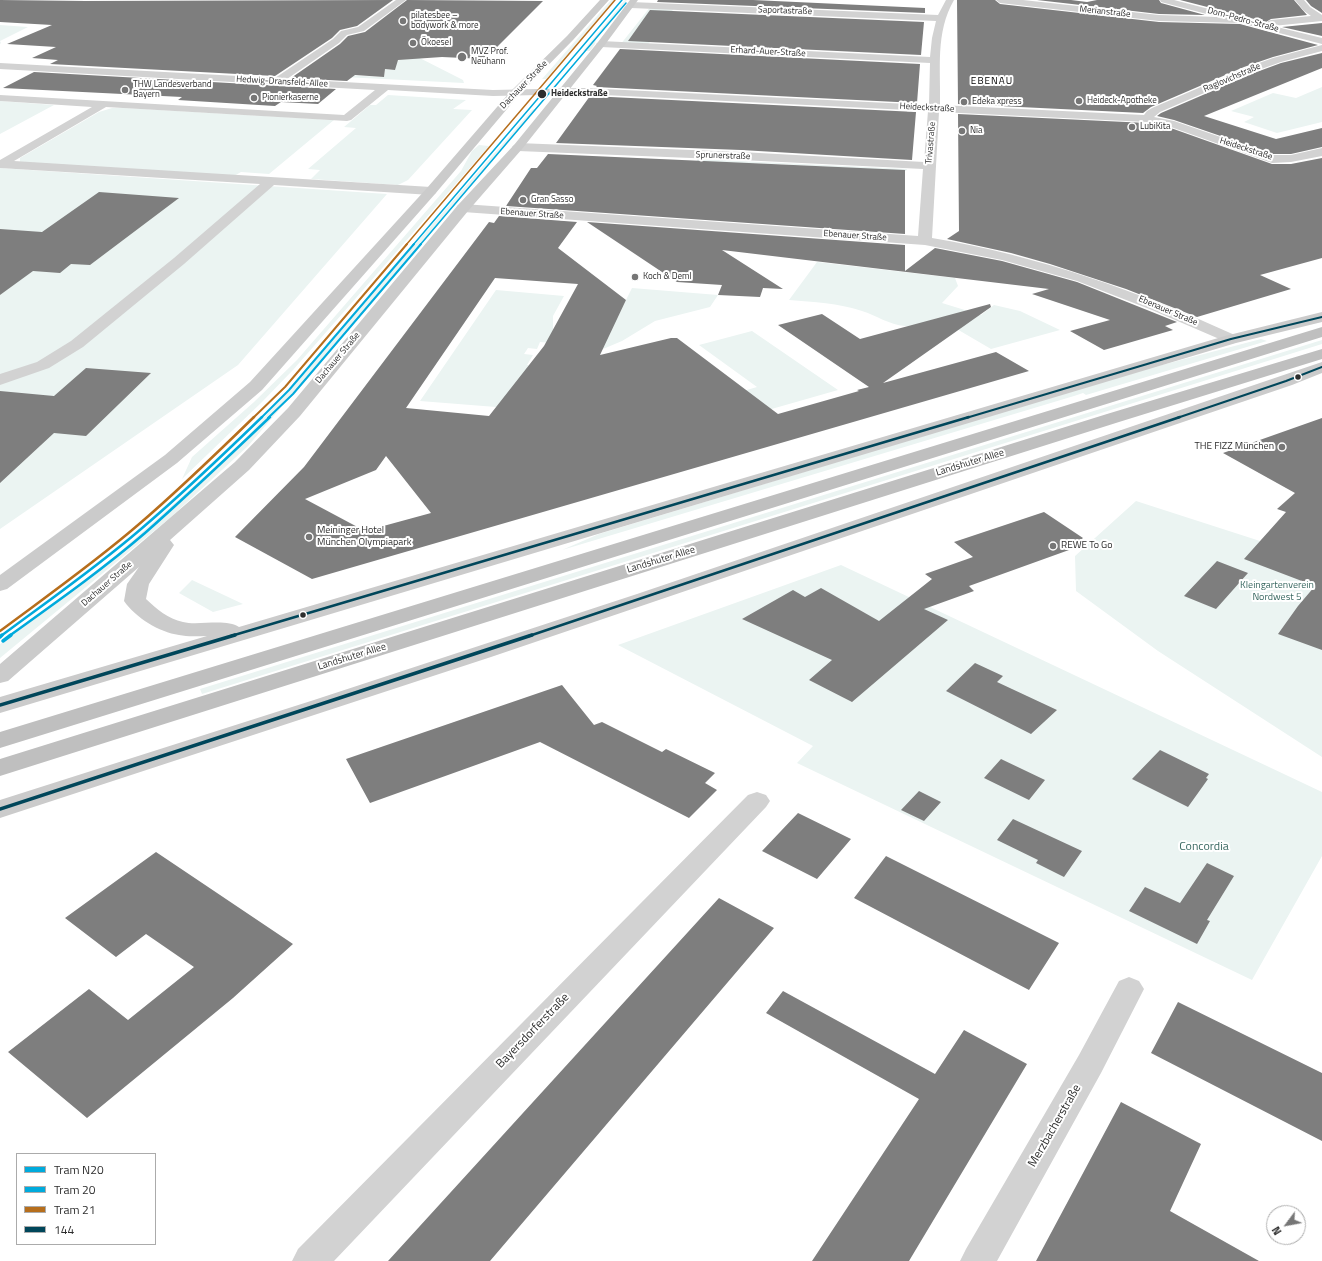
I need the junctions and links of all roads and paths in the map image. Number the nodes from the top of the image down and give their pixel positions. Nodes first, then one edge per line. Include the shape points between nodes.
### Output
1 (402, 0) edge
2 (605, 0) edge
3 (950, 0) edge
4 (1000, 0) edge
5 (1164, 0) edge
6 (1299, 0) edge
7 (632, 2) edge
8 (1195, 8) junction
9 (940, 18) junction
10 (1320, 18) edge
11 (1187, 19) junction
12 (1240, 20) junction
13 (1260, 25) junction
14 (1322, 41) edge
15 (601, 44) junction
16 (1322, 48) edge
17 (934, 60) junction
18 (0, 66) edge
19 (278, 82) junction
20 (384, 88) junction
21 (564, 90) junction
22 (514, 94) junction
23 (0, 98) edge
24 (104, 104) junction
25 (934, 109) junction
26 (1147, 119) junction
27 (518, 147) junction
28 (1322, 152) edge
29 (0, 164) edge
30 (928, 166) junction
31 (270, 182) junction
32 (431, 191) junction
33 (463, 208) junction
34 (925, 241) junction
35 (1322, 317) edge
36 (1322, 332) edge
37 (1231, 339) junction
38 (1321, 365) edge
39 (0, 380) edge
40 (178, 523) junction
41 (0, 585) edge
42 (251, 631) junction
43 (0, 676) edge
44 (0, 705) edge
45 (0, 740) edge
46 (0, 768) edge
47 (757, 801) dead end
48 (0, 809) edge
49 (1129, 989) dead end
50 (310, 1261) edge
51 (978, 1261) edge

1 - 19 street via 361,29 344,34
2 - 22 main road, Dachauer Straße
3 - 9 street, Trivastraße
4 - 11 street, Merianstraße
5 - 8 street, Dom-Pedro-Straße
6 - 10 street
7 - 9 street, Saportastraße
7 - 15 main road, Dachauer Straße
8 - 11 street via 1195,14
8 - 12 street, Dom-Pedro-Straße
9 - 17 street, Trivastraße
10 - 13 street
11 - 12 street, Merianstraße
12 - 13 street, Dom-Pedro-Straße
13 - 14 street, Dom-Pedro-Straße
15 - 17 street, Erhard-Auer-Straße
15 - 21 main road, Dachauer Straße
16 - 26 street, Raglovichstraße via 1249,70 1156,110
17 - 25 street, Trivastraße
18 - 19 street, Hedwig-Dransfeld-Allee
19 - 20 street, Hedwig-Dransfeld-Allee
20 - 22 street, Hedwig-Dransfeld-Allee
20 - 24 street via 347,118
21 - 22 street, Hedwig-Dransfeld-Allee
21 - 25 street, Heideckstraße
21 - 27 main road, Dachauer Straße
22 - 32 main road, Dachauer Straße
23 - 24 street
24 - 29 street
25 - 26 street, Heideckstraße
25 - 30 street, Trivastraße
26 - 28 street, Heideckstraße via 1170,123 1266,157 1282,160
27 - 30 street, Sprunerstraße
27 - 33 main road, Dachauer Straße
29 - 31 street
30 - 34 street, Trivastraße
31 - 32 street
31 - 39 street via 179,261 77,344 43,365
32 - 41 main road, Dachauer Straße via 256,386 171,459
33 - 34 street, Ebenauer Straße
33 - 40 main road, Dachauer Straße via 294,412 242,466
34 - 37 street, Ebenauer Straße via 988,252 1046,267 1151,303
35 - 37 main road
36 - 45 highway, Landshuter Allee
37 - 42 main road
38 - 46 highway, Landshuter Allee via 1098,422
38 - 48 main road, Landshuter Allee via 1279,384 1054,460 250,729
40 - 42 main road via 138,584 135,601 155,618 180,628
40 - 43 main road, Dachauer Straße
42 - 44 main road
47 - 50 street, Bayersdorferstraße
49 - 51 street, Merzbacherstraße via 1090,1064

